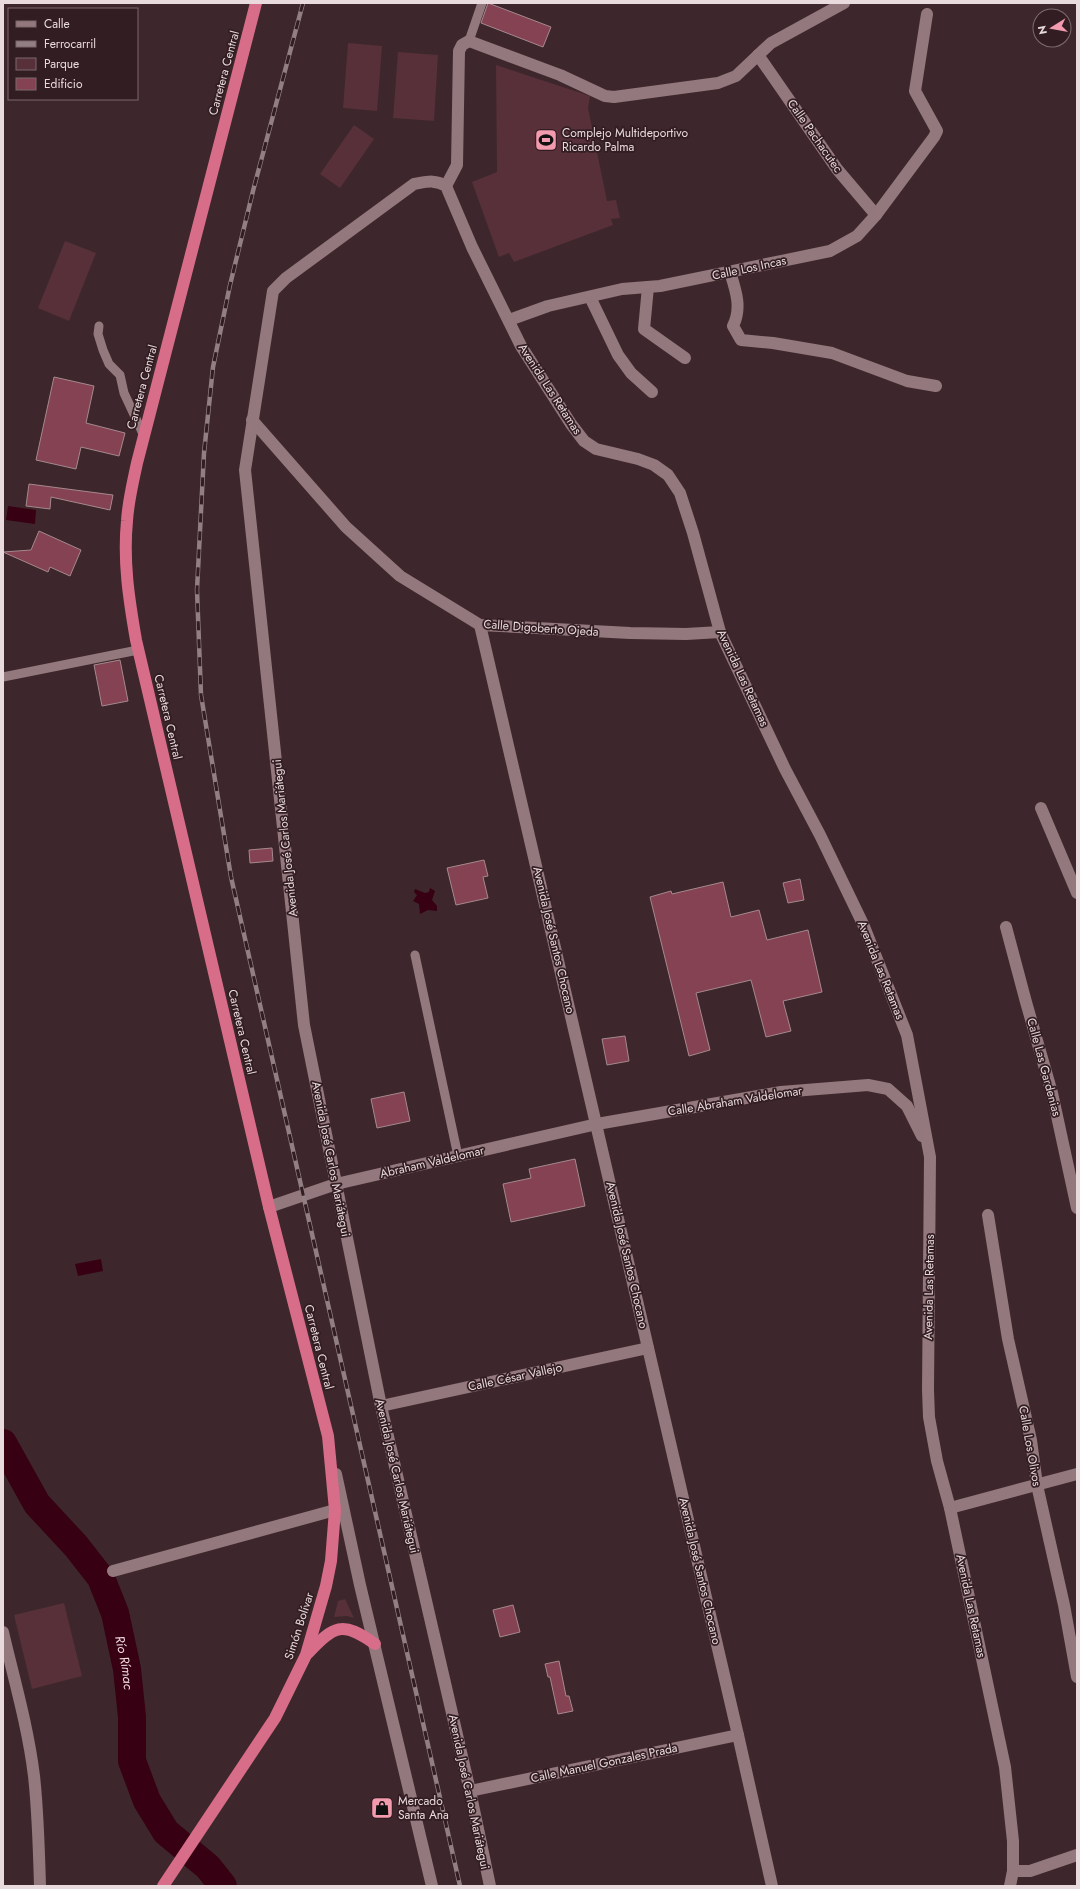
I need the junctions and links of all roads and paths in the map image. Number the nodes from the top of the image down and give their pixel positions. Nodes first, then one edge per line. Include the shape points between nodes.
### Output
1 (256, 3) edge
2 (482, 3) edge
3 (844, 3) edge
4 (927, 14) dead end
5 (469, 41) junction
6 (758, 55) junction
7 (442, 184) junction
8 (876, 215) junction
9 (730, 272) junction
10 (648, 287) junction
11 (590, 296) junction
12 (509, 320) junction
13 (100, 326) dead end
14 (685, 358) dead end
15 (936, 386) dead end
16 (652, 392) dead end
17 (252, 420) junction
18 (144, 436) junction
19 (480, 626) junction
20 (720, 632) junction
21 (138, 650) junction
22 (3, 677) edge
23 (1041, 808) dead end
24 (1077, 893) edge
25 (1006, 927) dead end
26 (415, 955) dead end
27 (597, 1124) junction
28 (458, 1156) junction
29 (930, 1157) junction
30 (336, 1184) junction
31 (269, 1206) junction
32 (1077, 1208) edge
33 (988, 1215) dead end
34 (648, 1348) junction
35 (381, 1406) junction
36 (328, 1436) junction
37 (1077, 1474) edge
38 (1038, 1485) junction
39 (950, 1508) junction
40 (335, 1510) junction
41 (113, 1571) dead end
42 (3, 1632) edge
43 (375, 1644) junction
44 (306, 1655) junction
45 (1077, 1677) edge
46 (738, 1735) junction
47 (470, 1791) junction
48 (1077, 1855) edge
49 (1013, 1871) junction
50 (164, 1885) edge
51 (40, 1886) edge
52 (432, 1886) edge
53 (490, 1886) edge
54 (772, 1886) edge
55 (1010, 1886) edge

1 - 18 highway, Carretera Central
2 - 5 lane
3 - 6 street via 771,43
4 - 8 street, Calle Los Incas via 915,91 937,130
5 - 6 street via 560,75 605,96 614,97 718,83 736,76
5 - 7 street via 460,51 457,165
6 - 8 street, Calle Pachacutec via 837,169
7 - 12 street, Avenida Las Retamas
7 - 17 street, Avenida José Carlos Mariátegui via 430,181 414,184 286,278 273,291
8 - 9 street, Calle Los Incas via 857,236 830,251
9 - 10 street, Calle Los Incas
9 - 15 street via 737,293 738,306 733,326 741,340 832,353 907,381
10 - 11 street, Calle Los Incas via 622,289
10 - 14 street via 644,329
11 - 12 street, Calle Los Incas via 548,306
11 - 16 street via 618,355 631,373
12 - 20 street, Avenida Las Retamas via 522,346 584,441 596,449 654,465 668,475 680,493
13 - 18 lane via 98,334 103,350 109,364 120,375 124,394
17 - 19 street, Calle Digoberto Ojeda via 346,527 400,576
17 - 30 street, Avenida José Carlos Mariátegui via 245,470 304,1025
18 - 21 highway, Carretera Central via 127,520 129,602
19 - 20 street, Calle Digoberto Ojeda via 630,633
19 - 27 street, Avenida José Santos Chocano
20 - 29 street, Avenida Las Retamas via 863,924 907,1035
21 - 22 lane
21 - 31 highway, Carretera Central
23 - 24 street
25 - 32 street, Calle Las Gardenias via 1052,1092
26 - 28 lane
27 - 28 street, Abraham Valdelomar
27 - 29 street, Calle Abraham Valdelomar via 781,1092 868,1085 888,1089 907,1106
27 - 34 street, Avenida José Santos Chocano
28 - 30 street, Abraham Valdelomar
29 - 39 street, Avenida Las Retamas via 929,1410 937,1461
30 - 31 street, Abraham Valdelomar
30 - 35 street, Avenida José Carlos Mariátegui
31 - 36 highway, Carretera Central
33 - 38 street, Calle Los Olivos via 1008,1339 1032,1440
34 - 35 street, Calle César Vallejo
34 - 46 street, Avenida José Santos Chocano
35 - 47 street, Avenida José Carlos Mariátegui
36 - 40 highway, Simón Bolívar
36 - 43 street
37 - 38 street
38 - 39 street
38 - 45 street, Calle Los Olivos
39 - 49 street, Avenida Las Retamas via 1005,1767 1013,1841
40 - 41 street
40 - 44 highway, Simón Bolívar via 326,1586
42 - 51 street via 33,1775
43 - 44 highway via 364,1636 340,1628 327,1633
43 - 52 street
44 - 50 highway, Simón Bolívar via 275,1718
46 - 47 street, Calle Manuel Gonzales Prada
46 - 54 street, Avenida José Santos Chocano
47 - 53 street, Avenida José Carlos Mariátegui
48 - 49 street via 1030,1871
49 - 55 street, Avenida Las Retamas

